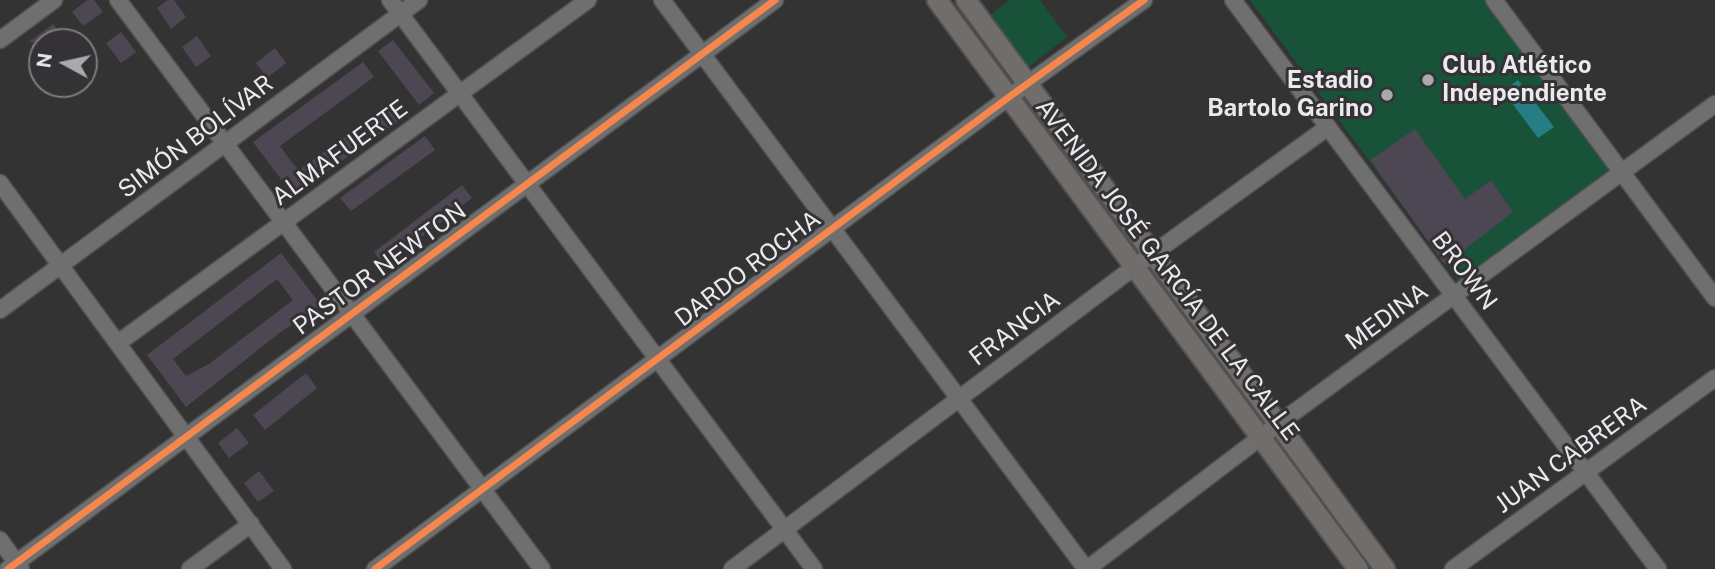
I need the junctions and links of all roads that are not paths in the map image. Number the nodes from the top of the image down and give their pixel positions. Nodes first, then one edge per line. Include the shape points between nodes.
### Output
1 (54, 0) edge
2 (117, 0) edge
3 (390, 0) edge
4 (418, 0) edge
5 (588, 0) edge
6 (662, 0) edge
7 (775, 0) edge
8 (937, 0) edge
9 (966, 0) edge
10 (1144, 0) edge
11 (1233, 0) edge
12 (1497, 1) edge
13 (400, 13) junction
14 (0, 40) edge
15 (703, 55) junction
16 (1028, 83) junction
17 (460, 94) junction
18 (1009, 97) junction
19 (1715, 104) edge
20 (1328, 127) junction
21 (225, 144) junction
22 (1622, 173) junction
23 (0, 183) edge
24 (528, 184) junction
25 (283, 222) junction
26 (833, 230) junction
27 (1152, 254) junction
28 (61, 265) junction
29 (1133, 268) junction
30 (1455, 297) junction
31 (1715, 298) edge
32 (0, 310) edge
33 (352, 314) junction
34 (118, 343) junction
35 (658, 359) junction
36 (1715, 378) edge
37 (960, 400) junction
38 (1278, 424) junction
39 (188, 436) junction
40 (1261, 438) junction
41 (1586, 473) junction
42 (483, 489) junction
43 (251, 524) junction
44 (785, 530) junction
45 (0, 540) edge
46 (15, 567) edge
47 (190, 569) edge
48 (283, 569) edge
49 (375, 569) edge
50 (542, 569) edge
51 (732, 569) edge
52 (814, 569) edge
53 (1087, 569) edge
54 (1358, 569) edge
55 (1385, 569) edge
56 (1453, 569) edge
57 (1658, 569) edge

1 - 14 street
2 - 21 street
3 - 13 street
4 - 13 street, SIMÓN BOLÍVAR
5 - 17 street, ALMAFUERTE
6 - 15 street
7 - 15 street, PASTOR NEWTON
8 - 18 main road, AVENIDA JOSÉ GARCÍA DE LA CALLE
9 - 16 main road, AVENIDA JOSÉ GARCÍA DE LA CALLE
10 - 16 street, DARDO ROCHA
11 - 20 street, BROWN
12 - 22 street
13 - 17 street
13 - 21 street, SIMÓN BOLÍVAR
15 - 24 street, PASTOR NEWTON
15 - 26 street
16 - 18 street, DARDO ROCHA
16 - 27 main road, AVENIDA JOSÉ GARCÍA DE LA CALLE
17 - 24 street
17 - 25 street, ALMAFUERTE
18 - 26 street, DARDO ROCHA
18 - 29 main road, AVENIDA JOSÉ GARCÍA DE LA CALLE
19 - 22 street, MEDINA
20 - 27 street, FRANCIA
20 - 30 street, BROWN
21 - 25 street
21 - 28 street, SIMÓN BOLÍVAR
22 - 30 street, MEDINA
22 - 31 street
23 - 28 street
24 - 33 street, PASTOR NEWTON
24 - 35 street
25 - 33 street
25 - 34 street, ALMAFUERTE
26 - 35 street, DARDO ROCHA
26 - 37 street
27 - 29 street, FRANCIA
27 - 38 main road, AVENIDA JOSÉ GARCÍA DE LA CALLE
28 - 32 street, SIMÓN BOLÍVAR
28 - 34 street
29 - 37 street, FRANCIA
29 - 40 main road, AVENIDA JOSÉ GARCÍA DE LA CALLE
30 - 38 street, MEDINA
30 - 41 street, BROWN
33 - 39 street, PASTOR NEWTON
33 - 42 street
34 - 39 street
35 - 42 street, DARDO ROCHA
35 - 44 street
36 - 41 street, JUAN CABRERA
37 - 44 street, FRANCIA
37 - 53 street
38 - 40 street, MEDINA
38 - 55 main road, AVENIDA JOSÉ GARCÍA DE LA CALLE
39 - 43 street
39 - 46 street, PASTOR NEWTON
40 - 53 street, MEDINA
40 - 54 main road, AVENIDA JOSÉ GARCÍA DE LA CALLE
41 - 56 street, JUAN CABRERA
41 - 57 street, BROWN
42 - 49 street, DARDO ROCHA
42 - 50 street
43 - 47 street
43 - 48 street
44 - 51 street, FRANCIA
44 - 52 street
45 - 46 street

